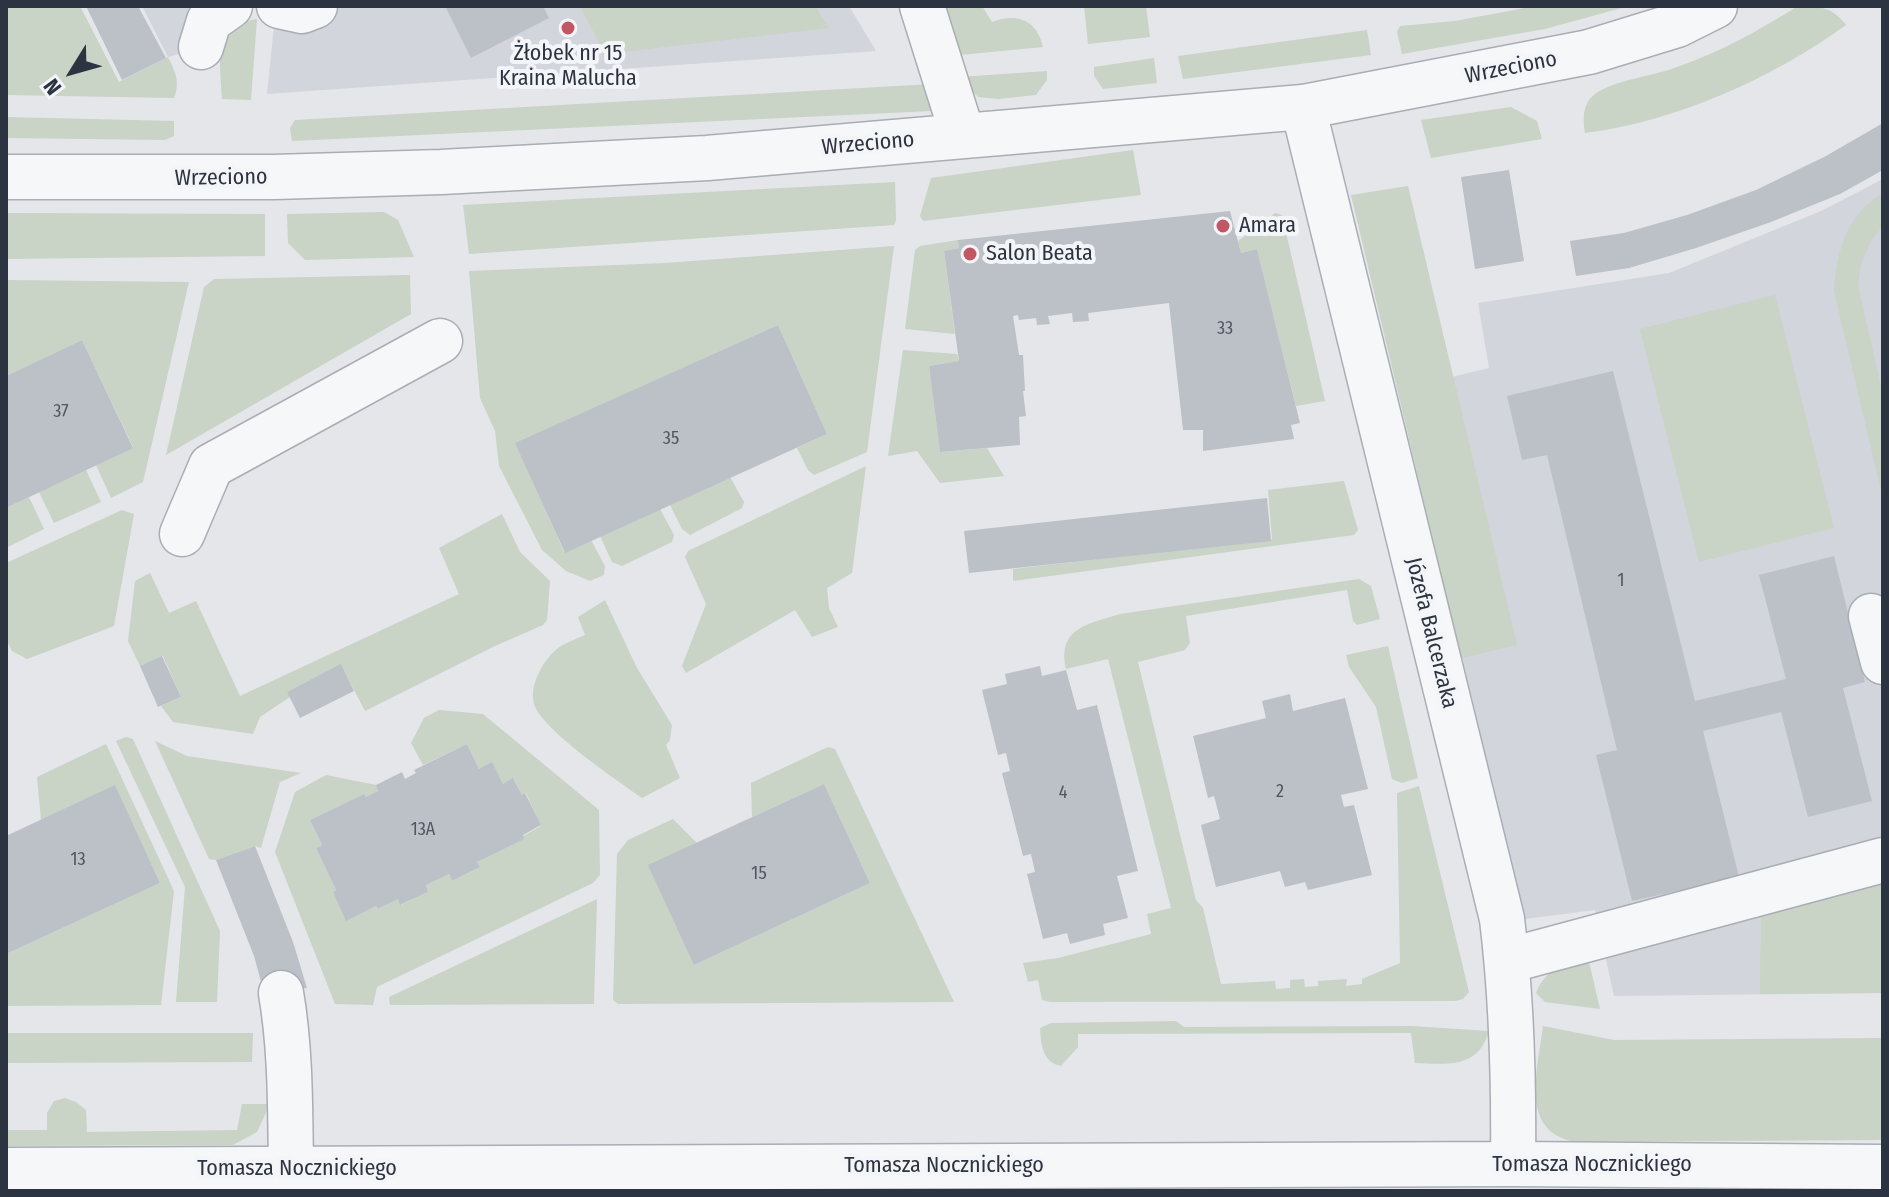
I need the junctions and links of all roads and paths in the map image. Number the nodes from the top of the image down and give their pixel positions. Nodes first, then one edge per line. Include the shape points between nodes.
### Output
1 (230, 6) edge
2 (279, 6) edge
3 (315, 6) edge
4 (922, 6) edge
5 (1715, 6) edge
6 (201, 47) dead end
7 (1303, 107) junction
8 (963, 136) junction
9 (6, 177) edge
10 (440, 341) dead end
11 (182, 534) dead end
12 (1871, 616) dead end
13 (1883, 662) edge
14 (1883, 860) edge
15 (1507, 961) junction
16 (281, 993) dead end
17 (1513, 1164) junction
18 (1883, 1167) edge
19 (291, 1169) junction
20 (6, 1170) edge
21 (931, 1178) edge

1 - 6 street via 209,21
2 - 3 street via 302,11
4 - 8 street
5 - 7 street, Wrzeciono via 1677,25 1589,52
7 - 8 street, Wrzeciono
7 - 15 street, Józefa Balcerzaka via 1502,919
8 - 9 street, Wrzeciono via 707,158 441,172
10 - 11 street via 211,466
12 - 13 street
14 - 15 street
15 - 17 street, Józefa Balcerzaka via 1514,1059
16 - 19 street via 290,1079
17 - 18 street, Tomasza Nocznickiego
17 - 21 street, Tomasza Nocznickiego
19 - 20 street, Tomasza Nocznickiego
19 - 21 street, Tomasza Nocznickiego

